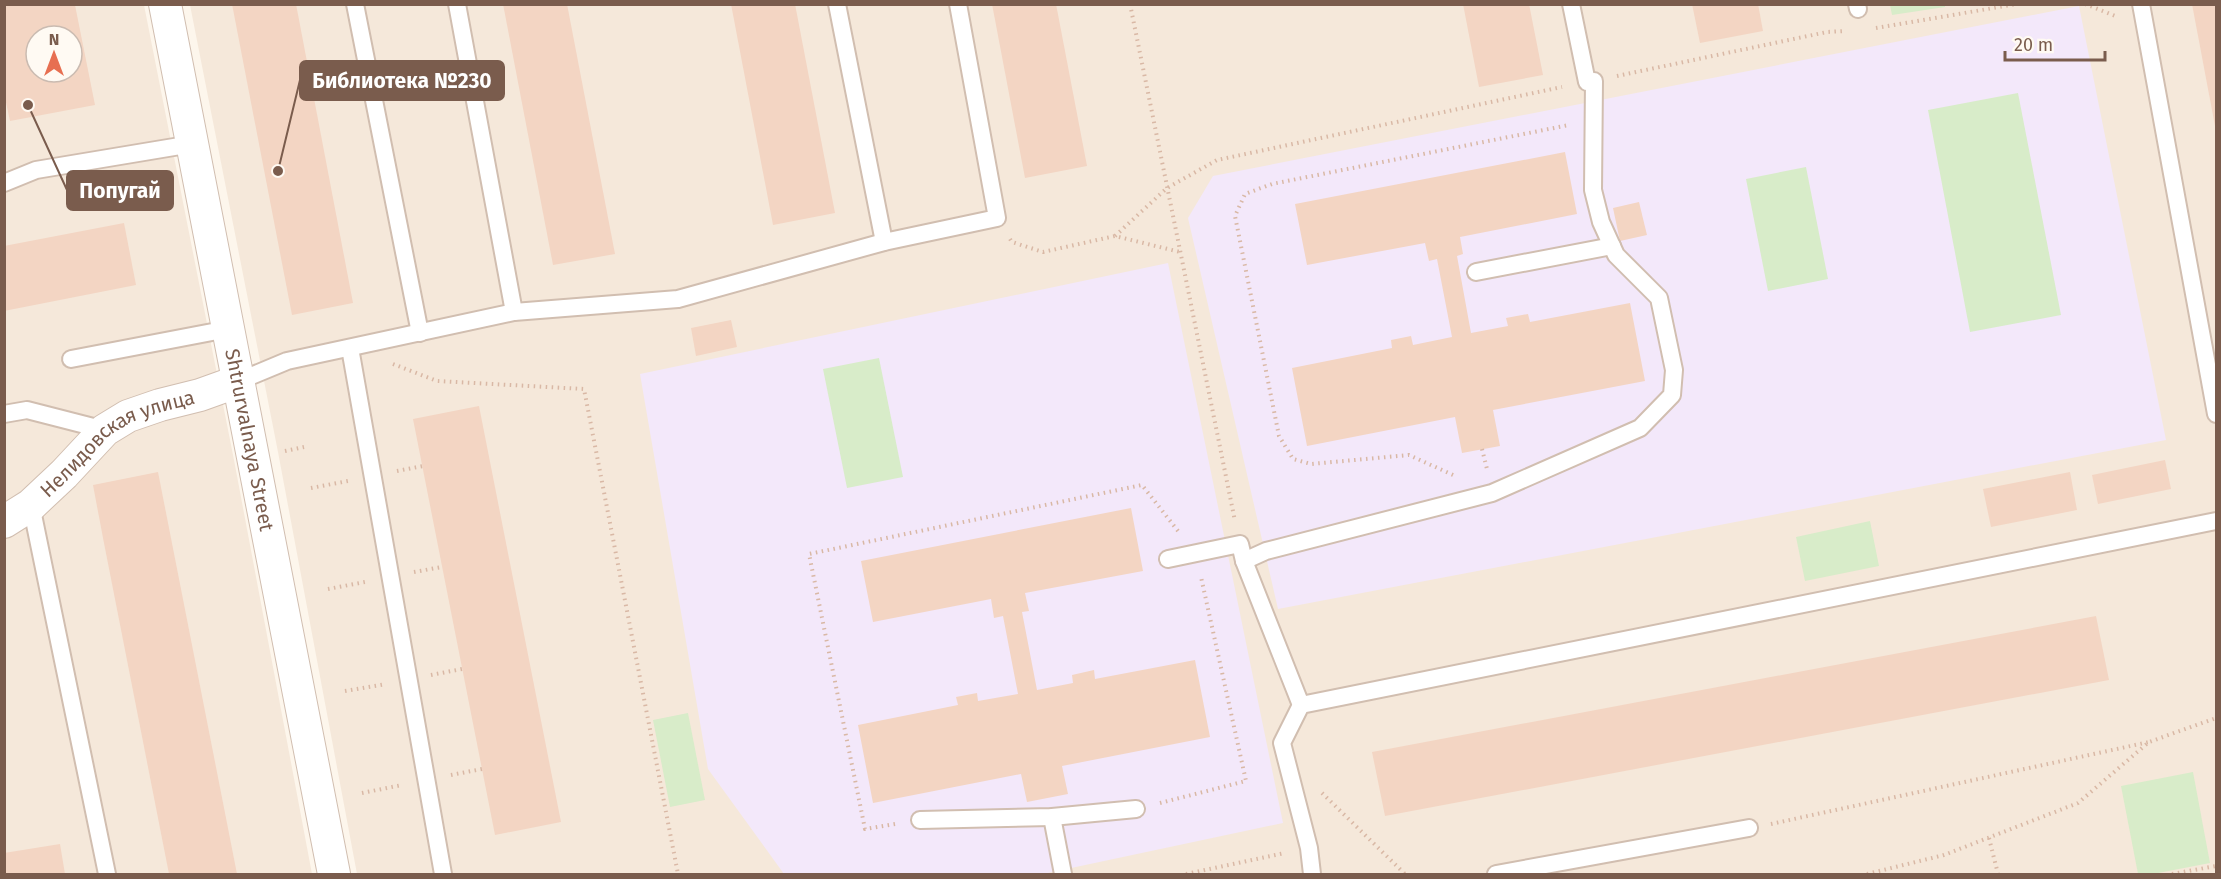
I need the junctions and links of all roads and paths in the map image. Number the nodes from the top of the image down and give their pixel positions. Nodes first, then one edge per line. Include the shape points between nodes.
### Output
1 (165, 4) edge
2 (355, 4) edge
3 (457, 4) edge
4 (837, 4) edge
5 (958, 4) edge
6 (1130, 4) edge
7 (1571, 4) edge
8 (2017, 4) edge
9 (2141, 4) edge
10 (1874, 28) dead end
11 (1854, 31) dead end
12 (1590, 82) junction
13 (1594, 120) junction
14 (192, 144) junction
15 (4, 183) edge
16 (1167, 188) junction
17 (997, 218) junction
18 (1115, 236) junction
19 (884, 242) junction
20 (1612, 246) junction
21 (1180, 252) junction
22 (1476, 272) dead end
23 (514, 312) junction
24 (228, 329) junction
25 (420, 333) junction
26 (350, 348) junction
27 (71, 359) dead end
28 (239, 381) junction
29 (4, 414) edge
30 (2217, 414) edge
31 (105, 430) junction
32 (304, 447) dead end
33 (278, 452) dead end
34 (373, 476) junction
35 (311, 488) dead end
36 (1491, 493) junction
37 (31, 505) junction
38 (2217, 521) edge
39 (4, 522) edge
40 (1240, 544) junction
41 (1196, 553) junction
42 (1168, 559) dead end
43 (1244, 561) junction
44 (391, 577) junction
45 (328, 589) dead end
46 (409, 679) junction
47 (345, 692) dead end
48 (1301, 705) junction
49 (2217, 718) edge
50 (2149, 742) junction
51 (1286, 758) junction
52 (482, 769) dead end
53 (427, 780) junction
54 (362, 793) dead end
55 (1136, 809) joint
56 (1052, 817) junction
57 (920, 820) joint
58 (1749, 828) joint
59 (1989, 838) junction
60 (1309, 848) junction
61 (2217, 866) edge
62 (1875, 872) junction
63 (107, 874) edge
64 (334, 874) edge
65 (443, 874) edge
66 (678, 874) edge
67 (1063, 874) edge
68 (1186, 874) edge
69 (1311, 874) edge
70 (1405, 874) edge
71 (1496, 874) edge
72 (1867, 874) edge
73 (1882, 874) edge
74 (1998, 874) edge
75 (2172, 874) edge

1 - 14 street, Shtrurvalnaya Street
2 - 25 lane
3 - 23 lane
4 - 19 lane
5 - 17 lane
6 - 16 path
7 - 12 lane
8 - 10 path
9 - 30 lane
11 - 12 path via 1827,32
12 - 13 lane
12 - 16 path via 1217,160
13 - 20 lane via 1593,190
13 - 36 path via 1272,184 1245,194 1235,216 1279,436 1293,459 1311,464 1409,455
14 - 15 lane via 36,170
14 - 24 street, Shtrurvalnaya Street
16 - 18 path
16 - 21 path
17 - 18 path via 1012,242 1043,252
17 - 19 lane
18 - 21 path
19 - 23 lane via 678,299
20 - 22 lane
20 - 36 lane via 1616,255 1659,298 1674,370 1672,395 1640,428
21 - 40 path
23 - 25 lane
24 - 27 lane
24 - 28 street, Shtrurvalnaya Street
25 - 26 lane
26 - 28 lane via 287,361
26 - 34 lane
26 - 66 path via 437,381 584,389
28 - 31 street, Нелидовская улица via 128,416
28 - 64 street, Shtrurvalnaya Street
29 - 31 lane via 27,410
31 - 37 street, Нелидовская улица
32 - 33 path
34 - 35 path
34 - 44 lane
36 - 43 lane via 1266,550
37 - 39 street, Нелидовская улица
37 - 63 lane
38 - 48 lane
40 - 41 lane
40 - 43 lane
41 - 42 lane
41 - 55 path via 1246,781
41 - 57 path via 1142,485 809,554 865,829
43 - 48 lane
44 - 45 path
44 - 46 lane
46 - 47 path
46 - 53 lane
48 - 51 lane via 1282,743
49 - 50 path
50 - 58 path
50 - 59 path via 2078,803
51 - 60 lane
51 - 70 path
52 - 53 path
53 - 54 path
53 - 65 lane
55 - 56 lane
56 - 57 lane
56 - 67 lane
58 - 71 lane
59 - 62 path via 1944,855
59 - 74 path
60 - 68 path
60 - 69 lane
61 - 75 path
62 - 72 path
62 - 73 path

